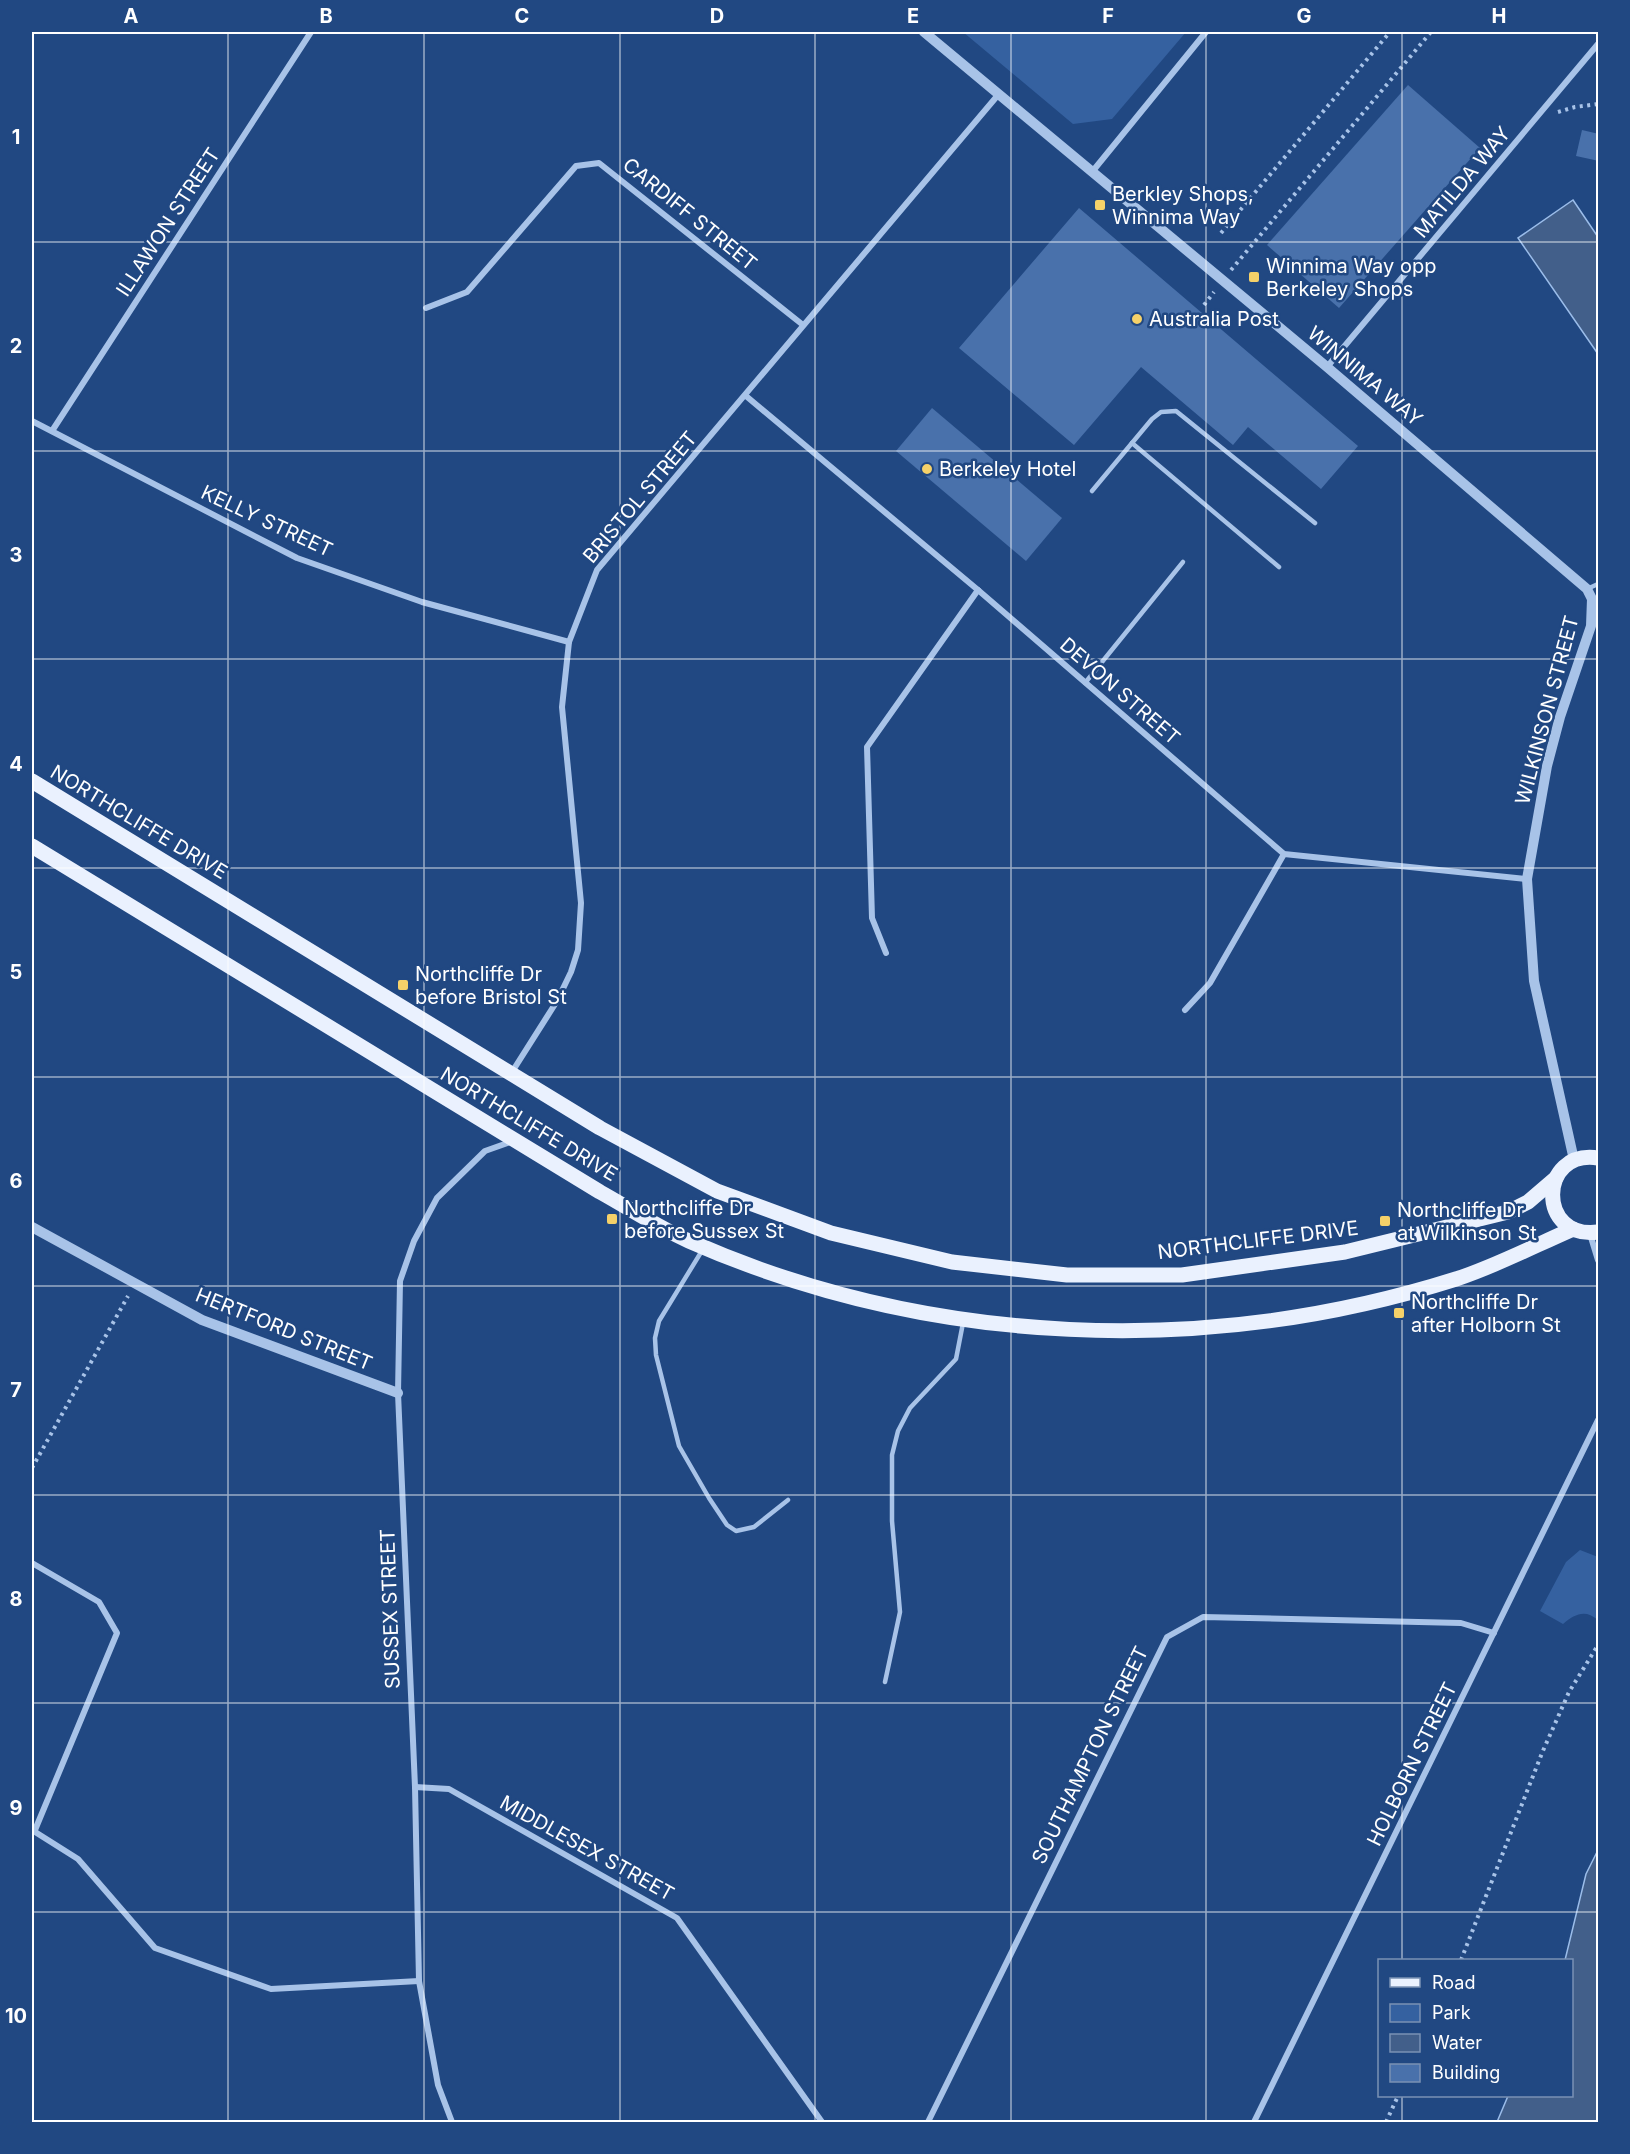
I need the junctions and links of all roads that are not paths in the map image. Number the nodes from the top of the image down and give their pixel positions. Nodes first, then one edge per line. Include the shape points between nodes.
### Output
1 (311, 32) edge
2 (924, 32) edge
3 (1206, 32) edge
4 (1599, 45) edge
5 (998, 95) junction
6 (1091, 172) junction
7 (426, 308) dead end
8 (803, 325) junction
9 (1327, 367) junction
10 (746, 396) junction
11 (32, 421) edge
12 (52, 431) junction
13 (1132, 443) junction
14 (1092, 491) dead end
15 (1315, 524) dead end
16 (1183, 562) dead end
17 (1279, 567) dead end
18 (1599, 584) edge
19 (1587, 589) junction
20 (978, 590) junction
21 (569, 642) junction
22 (1085, 683) junction
23 (32, 781) edge
24 (32, 846) edge
25 (1284, 854) junction
26 (1527, 879) junction
27 (886, 953) dead end
28 (1185, 1010) dead end
29 (511, 1073) junction
30 (516, 1141) junction
31 (1599, 1158) edge
32 (1574, 1160) junction
33 (1556, 1178) junction
34 (32, 1227) edge
35 (1573, 1229) junction
36 (1594, 1233) edge
37 (704, 1247) junction
38 (1599, 1260) edge
39 (964, 1319) junction
40 (398, 1393) junction
41 (1599, 1419) edge
42 (788, 1500) dead end
43 (32, 1563) edge
44 (1494, 1633) junction
45 (885, 1683) dead end
46 (415, 1787) junction
47 (33, 1830) edge
48 (419, 1981) junction
49 (452, 2122) edge
50 (822, 2122) edge
51 (928, 2122) edge
52 (1254, 2122) edge

1 - 12 street, ILLAWON STREET
2 - 5 street, WINNIMA WAY
3 - 6 street
4 - 9 street, MATILDA WAY
5 - 6 street, WINNIMA WAY
5 - 8 street, BRISTOL STREET
6 - 9 street, WINNIMA WAY
7 - 8 street, CARDIFF STREET via 467,292 576,166 600,163
8 - 10 street, BRISTOL STREET
9 - 19 street, WINNIMA WAY
10 - 20 street, DEVON STREET
10 - 21 street, BRISTOL STREET via 597,570
11 - 12 street, KELLY STREET
12 - 21 street, KELLY STREET via 297,558 422,602
13 - 14 lane
13 - 15 lane via 1161,412 1176,411
13 - 17 lane
16 - 22 lane
18 - 19 lane
19 - 26 street, WILKINSON STREET via 1592,599 1592,626 1547,766
20 - 22 street, DEVON STREET
20 - 27 street via 867,747 872,918
21 - 29 street, BRISTOL STREET via 562,707 581,903 578,950 557,1001
22 - 25 street, DEVON STREET
23 - 29 main road, NORTHCLIFFE DRIVE
24 - 30 main road, NORTHCLIFFE DRIVE
25 - 26 street
25 - 28 street via 1210,983
26 - 32 street, WILKINSON STREET via 1534,981
29 - 33 main road, NORTHCLIFFE DRIVE via 600,1128 717,1191 831,1233 952,1262 1067,1275 1182,1275 1345,1252 1508,1212 1528,1202
30 - 37 main road, NORTHCLIFFE DRIVE
30 - 40 street, SUSSEX STREET via 485,1151 457,1176 437,1198 414,1241 400,1281
31 - 32 main road
32 - 33 main road, NORTHCLIFFE DRIVE
33 - 35 main road via 1553,1207
34 - 40 street, HERTFORD STREET via 202,1320
35 - 36 main road
35 - 39 main road, NORTHCLIFFE DRIVE via 1456,1278 1341,1310 1266,1322 1190,1330 1091,1332
36 - 38 street
37 - 39 main road, NORTHCLIFFE DRIVE via 827,1291
37 - 42 lane via 659,1322 655,1338 679,1446 715,1507 736,1531 754,1527
39 - 45 lane via 956,1359 910,1408 892,1455 892,1521 900,1612
40 - 46 street, SUSSEX STREET
41 - 44 street, HOLBORN STREET
43 - 47 street via 99,1602 117,1633
44 - 51 street, SOUTHAMPTON STREET via 1461,1623 1203,1617 1167,1637
44 - 52 street, HOLBORN STREET
46 - 48 street, SUSSEX STREET
46 - 50 street, MIDDLESEX STREET via 449,1789 677,1918
47 - 48 street via 78,1859 155,1948 271,1989
48 - 49 street, SUSSEX STREET via 438,2085

